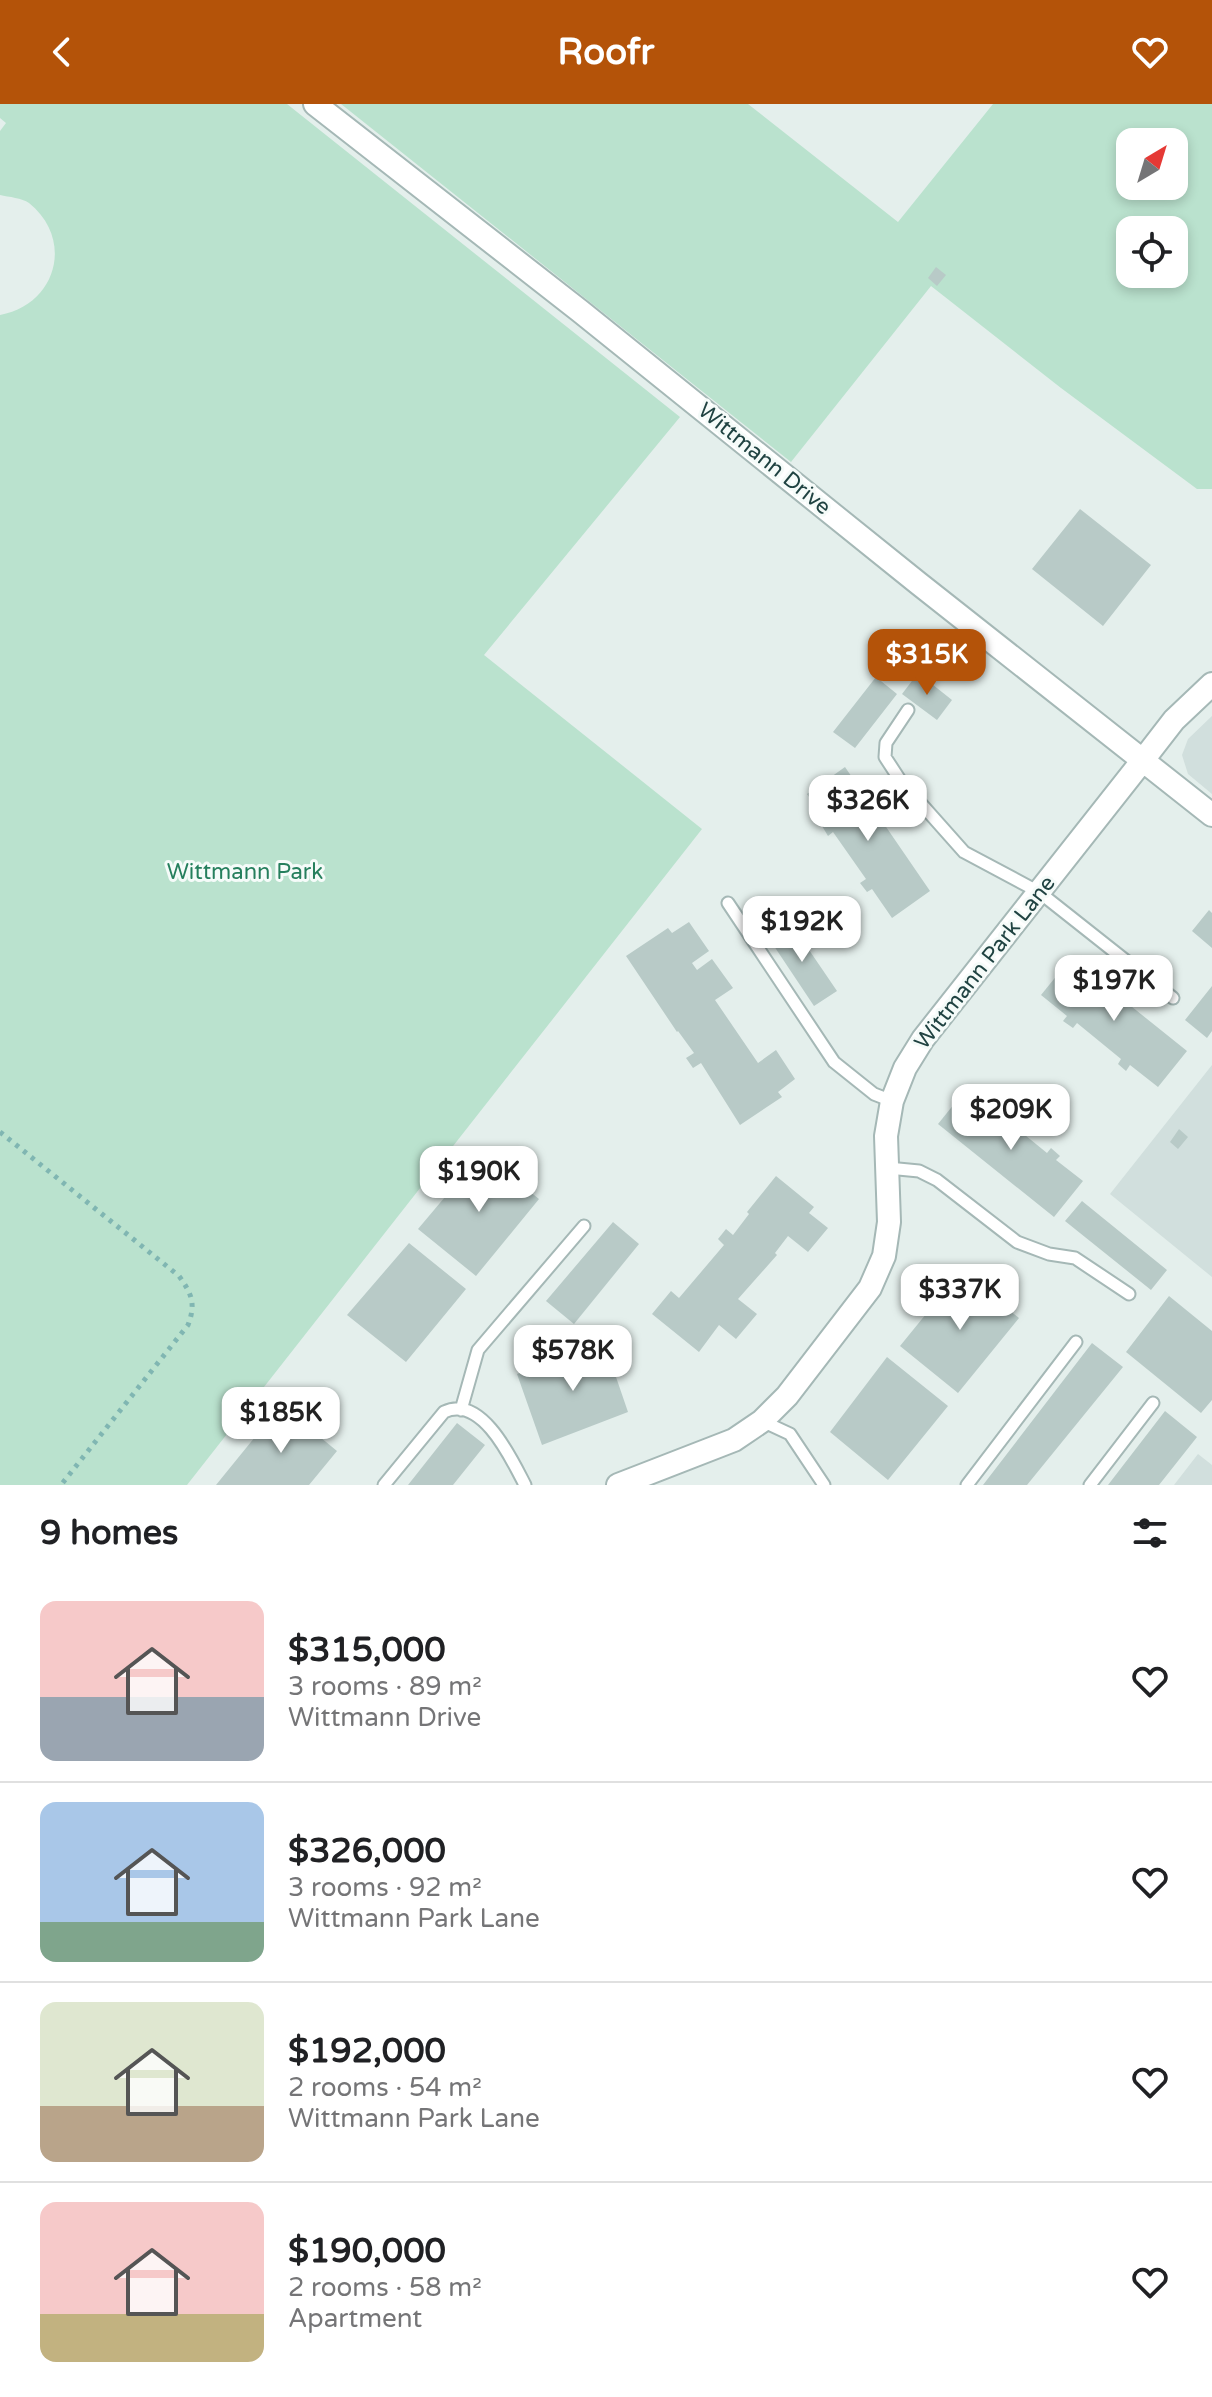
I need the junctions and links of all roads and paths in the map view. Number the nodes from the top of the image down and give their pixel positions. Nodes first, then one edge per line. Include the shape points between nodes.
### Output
1 (315, 104) edge
2 (1212, 684) edge
3 (908, 710) dead end
4 (1143, 760) junction
5 (1212, 815) edge
6 (1039, 892) junction
7 (728, 903) dead end
8 (1173, 998) dead end
9 (892, 1101) junction
10 (0, 1132) edge
11 (888, 1168) junction
12 (584, 1226) dead end
13 (1129, 1294) dead end
14 (1076, 1342) dead end
15 (1153, 1403) dead end
16 (461, 1410) junction
17 (762, 1421) junction
18 (61, 1485) edge
19 (384, 1485) edge
20 (525, 1485) edge
21 (618, 1485) edge
22 (824, 1485) edge
23 (967, 1485) edge
24 (1090, 1485) edge

1 - 4 street, Wittmann Drive
2 - 4 street, Wittmann Park Lane
3 - 6 lane via 886,743 885,757 900,780 964,852
4 - 5 street, Wittmann Drive
4 - 6 street, Wittmann Park Lane
6 - 8 lane
6 - 9 street, Wittmann Park Lane via 923,1039
7 - 9 lane via 834,1062 874,1094
9 - 11 street, Wittmann Park Lane
10 - 18 path via 179,1276 194,1309 188,1325
11 - 13 lane via 919,1171 937,1180 1017,1242 1075,1258
11 - 17 street, Wittmann Park Lane via 884,1256 870,1288
12 - 16 lane via 478,1350
14 - 23 lane
15 - 24 lane
16 - 19 lane via 444,1412
16 - 20 lane via 493,1430
17 - 21 street, Wittmann Park Lane via 734,1440
17 - 22 lane via 790,1434

